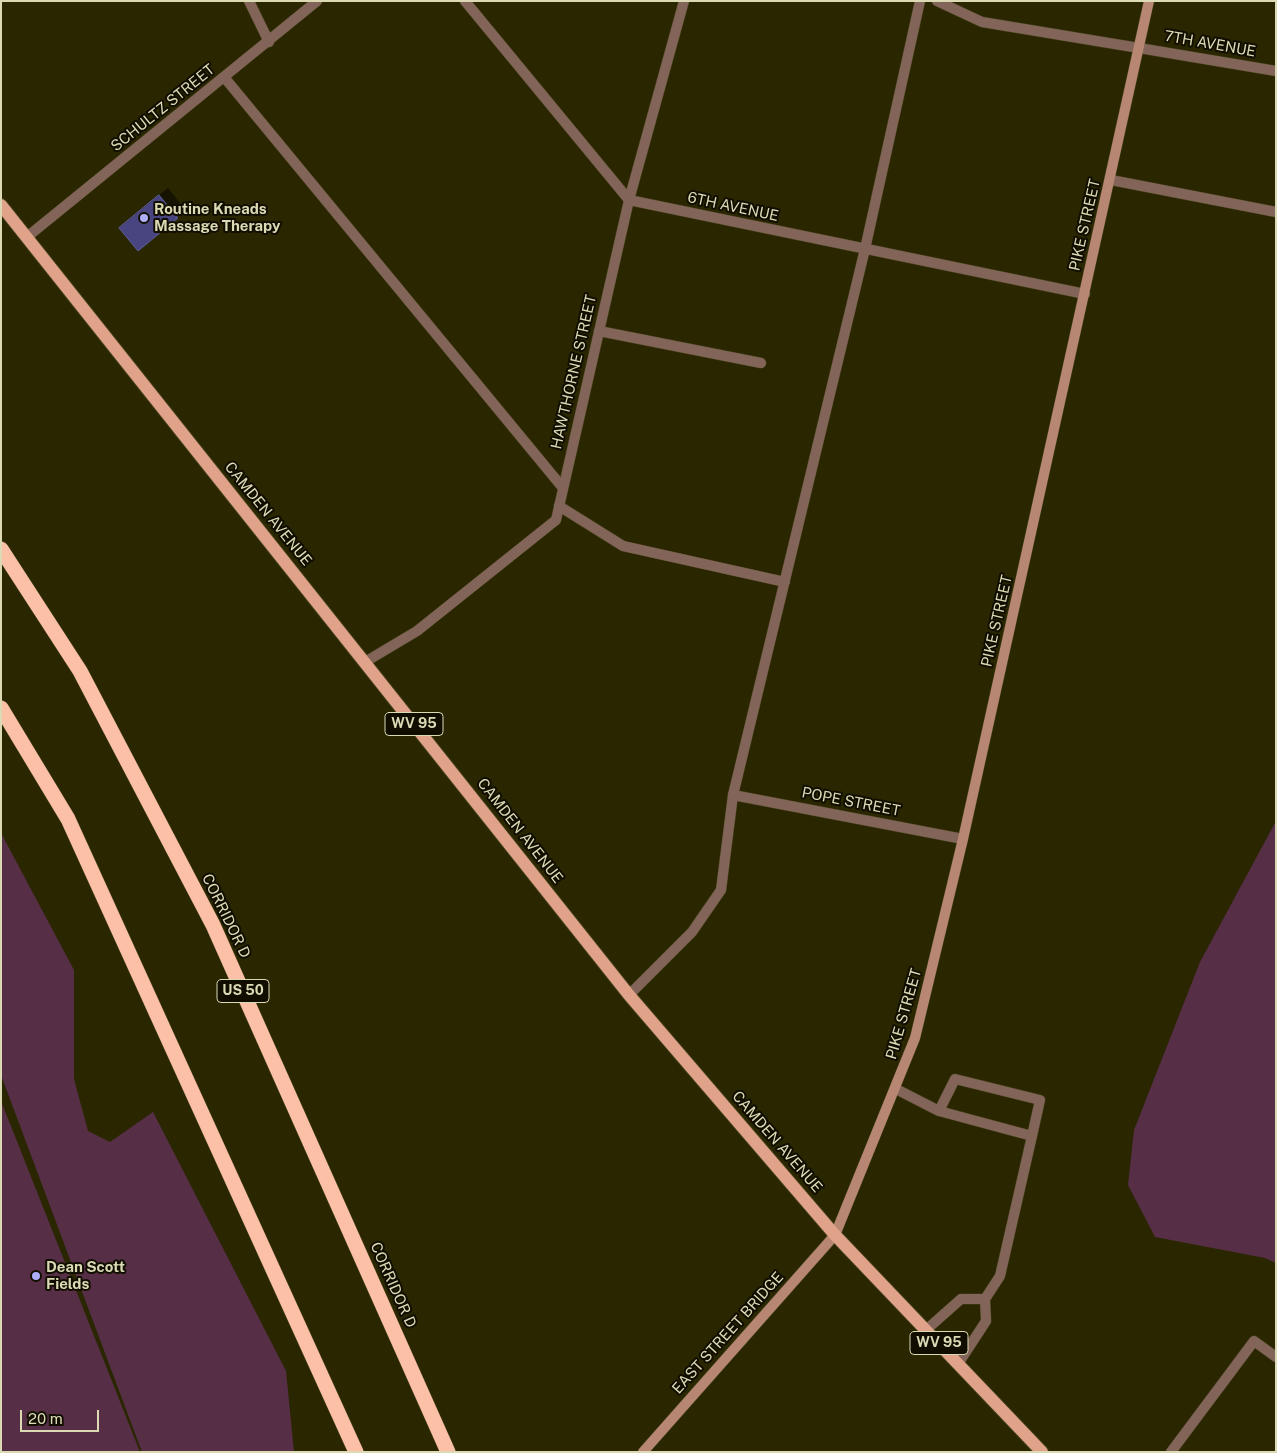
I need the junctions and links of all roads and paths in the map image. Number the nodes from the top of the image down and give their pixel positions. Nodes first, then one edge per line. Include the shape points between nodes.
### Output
1 (249, 1) edge
2 (317, 1) edge
3 (465, 1) edge
4 (684, 1) edge
5 (920, 1) edge
6 (937, 1) edge
7 (1149, 1) edge
8 (269, 42) junction
9 (1139, 48) junction
10 (1276, 71) edge
11 (224, 77) junction
12 (1111, 180) junction
13 (629, 200) junction
14 (1, 205) edge
15 (1276, 212) edge
16 (27, 237) junction
17 (865, 249) junction
18 (1085, 294) junction
19 (599, 331) junction
20 (761, 363) dead end
21 (563, 488) junction
22 (559, 506) junction
23 (1, 549) edge
24 (785, 582) junction
25 (365, 662) junction
26 (1, 708) edge
27 (733, 794) junction
28 (964, 839) junction
29 (629, 995) junction
30 (896, 1090) junction
31 (939, 1111) junction
32 (1032, 1136) junction
33 (835, 1235) junction
34 (985, 1299) junction
35 (926, 1330) junction
36 (1276, 1357) edge
37 (958, 1364) junction
38 (356, 1452) edge
39 (448, 1452) edge
40 (643, 1452) edge
41 (1042, 1452) edge
42 (1171, 1452) edge

1 - 8 street
2 - 8 street, SCHULTZ STREET
3 - 13 street
4 - 13 street, HAWTHORNE STREET
5 - 17 street
6 - 9 street, 7TH AVENUE via 982,22
7 - 9 main road, PIKE STREET
8 - 11 street, SCHULTZ STREET
9 - 10 street, 7TH AVENUE
9 - 12 main road, PIKE STREET
11 - 16 street, SCHULTZ STREET
11 - 21 street
12 - 15 street
12 - 18 main road, PIKE STREET
13 - 17 street, 6TH AVENUE
13 - 19 street, HAWTHORNE STREET
14 - 16 main road, CAMDEN AVENUE / WV 95
16 - 25 main road, CAMDEN AVENUE / WV 95
17 - 18 street, 6TH AVENUE
17 - 24 street
18 - 28 main road, PIKE STREET
19 - 20 street
19 - 21 street, HAWTHORNE STREET
21 - 22 street, HAWTHORNE STREET
22 - 24 street via 623,546
22 - 25 street, HAWTHORNE STREET via 556,520 417,631
23 - 39 highway, CORRIDOR D / US 50 via 80,671 213,926
24 - 27 street
25 - 29 main road, CAMDEN AVENUE / WV 95
26 - 38 highway via 68,819
27 - 28 street, POPE STREET
27 - 29 street via 721,890 692,932
28 - 30 main road, PIKE STREET via 916,1038
29 - 33 main road, CAMDEN AVENUE / WV 95
30 - 31 street
30 - 33 main road, PIKE STREET
31 - 32 street
31 - 32 street via 955,1079 1040,1100
32 - 34 street via 1000,1276
33 - 35 main road, CAMDEN AVENUE / WV 95
33 - 40 main road, EAST STREET BRIDGE
34 - 35 street via 961,1299
34 - 37 street via 986,1321
35 - 37 main road, CAMDEN AVENUE / WV 95
36 - 42 street via 1254,1341
37 - 41 main road, CAMDEN AVENUE / WV 95

